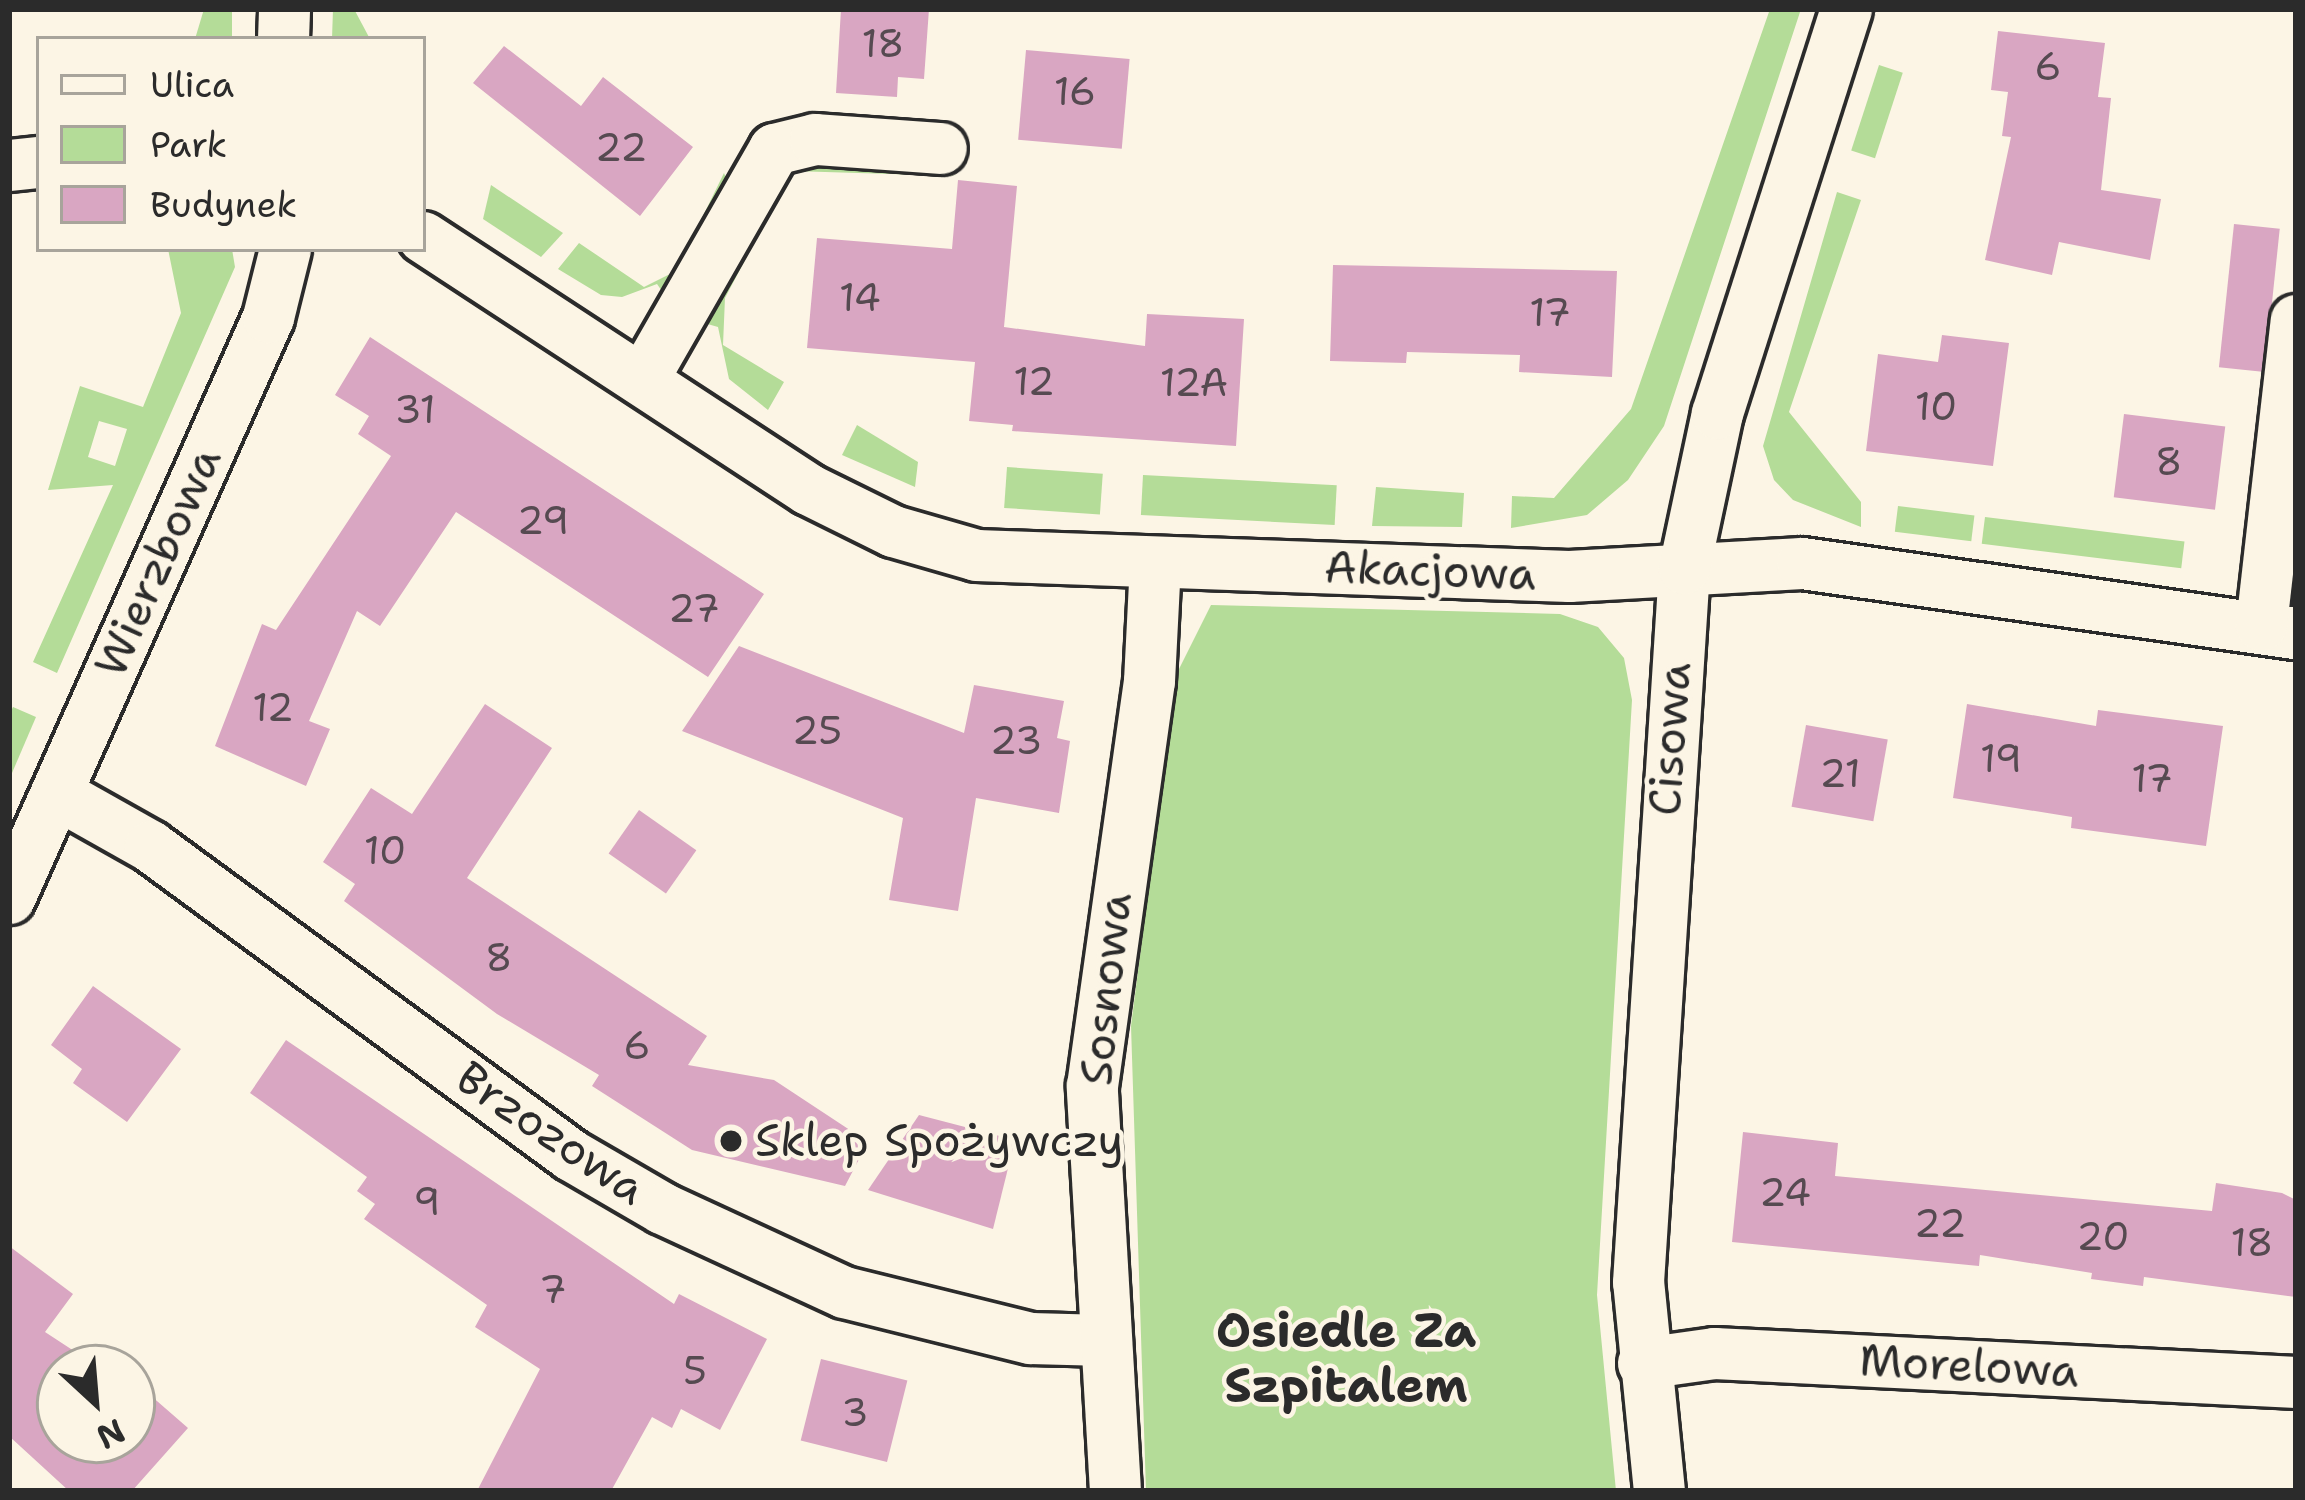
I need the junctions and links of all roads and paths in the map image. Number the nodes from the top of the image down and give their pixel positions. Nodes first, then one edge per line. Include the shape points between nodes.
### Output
1 (1846, 9) edge
2 (941, 148) dead end
3 (426, 239) edge
4 (284, 252) edge
5 (2296, 320) edge
6 (643, 378) junction
7 (1155, 562) junction
8 (1684, 568) junction
9 (2278, 629) edge
10 (56, 793) junction
11 (13, 879) edge
12 (1105, 1340) junction
13 (1643, 1363) junction
14 (2296, 1382) edge
15 (1115, 1491) edge
16 (1659, 1491) edge

1 - 8 street, Cisowa via 1718,413
2 - 6 street via 815,139 774,148
3 - 6 street, Akacjowa
4 - 10 street, Wierzbowa via 268,317
5 - 9 street, Akacjowa
6 - 7 street, Akacjowa via 808,489 893,531 976,555
7 - 8 street, Akacjowa via 1569,576
7 - 12 street, Sosnowa via 1149,681 1094,1033
8 - 9 street, Akacjowa via 1802,562
8 - 13 street, Cisowa via 1638,1282
10 - 11 street, Wierzbowa
10 - 12 street, Brzozowa via 150,845 571,1155 662,1208 844,1292 1030,1338
12 - 15 street, Sosnowa
13 - 14 street, Morelowa via 1714,1353
13 - 16 street, Cisowa

